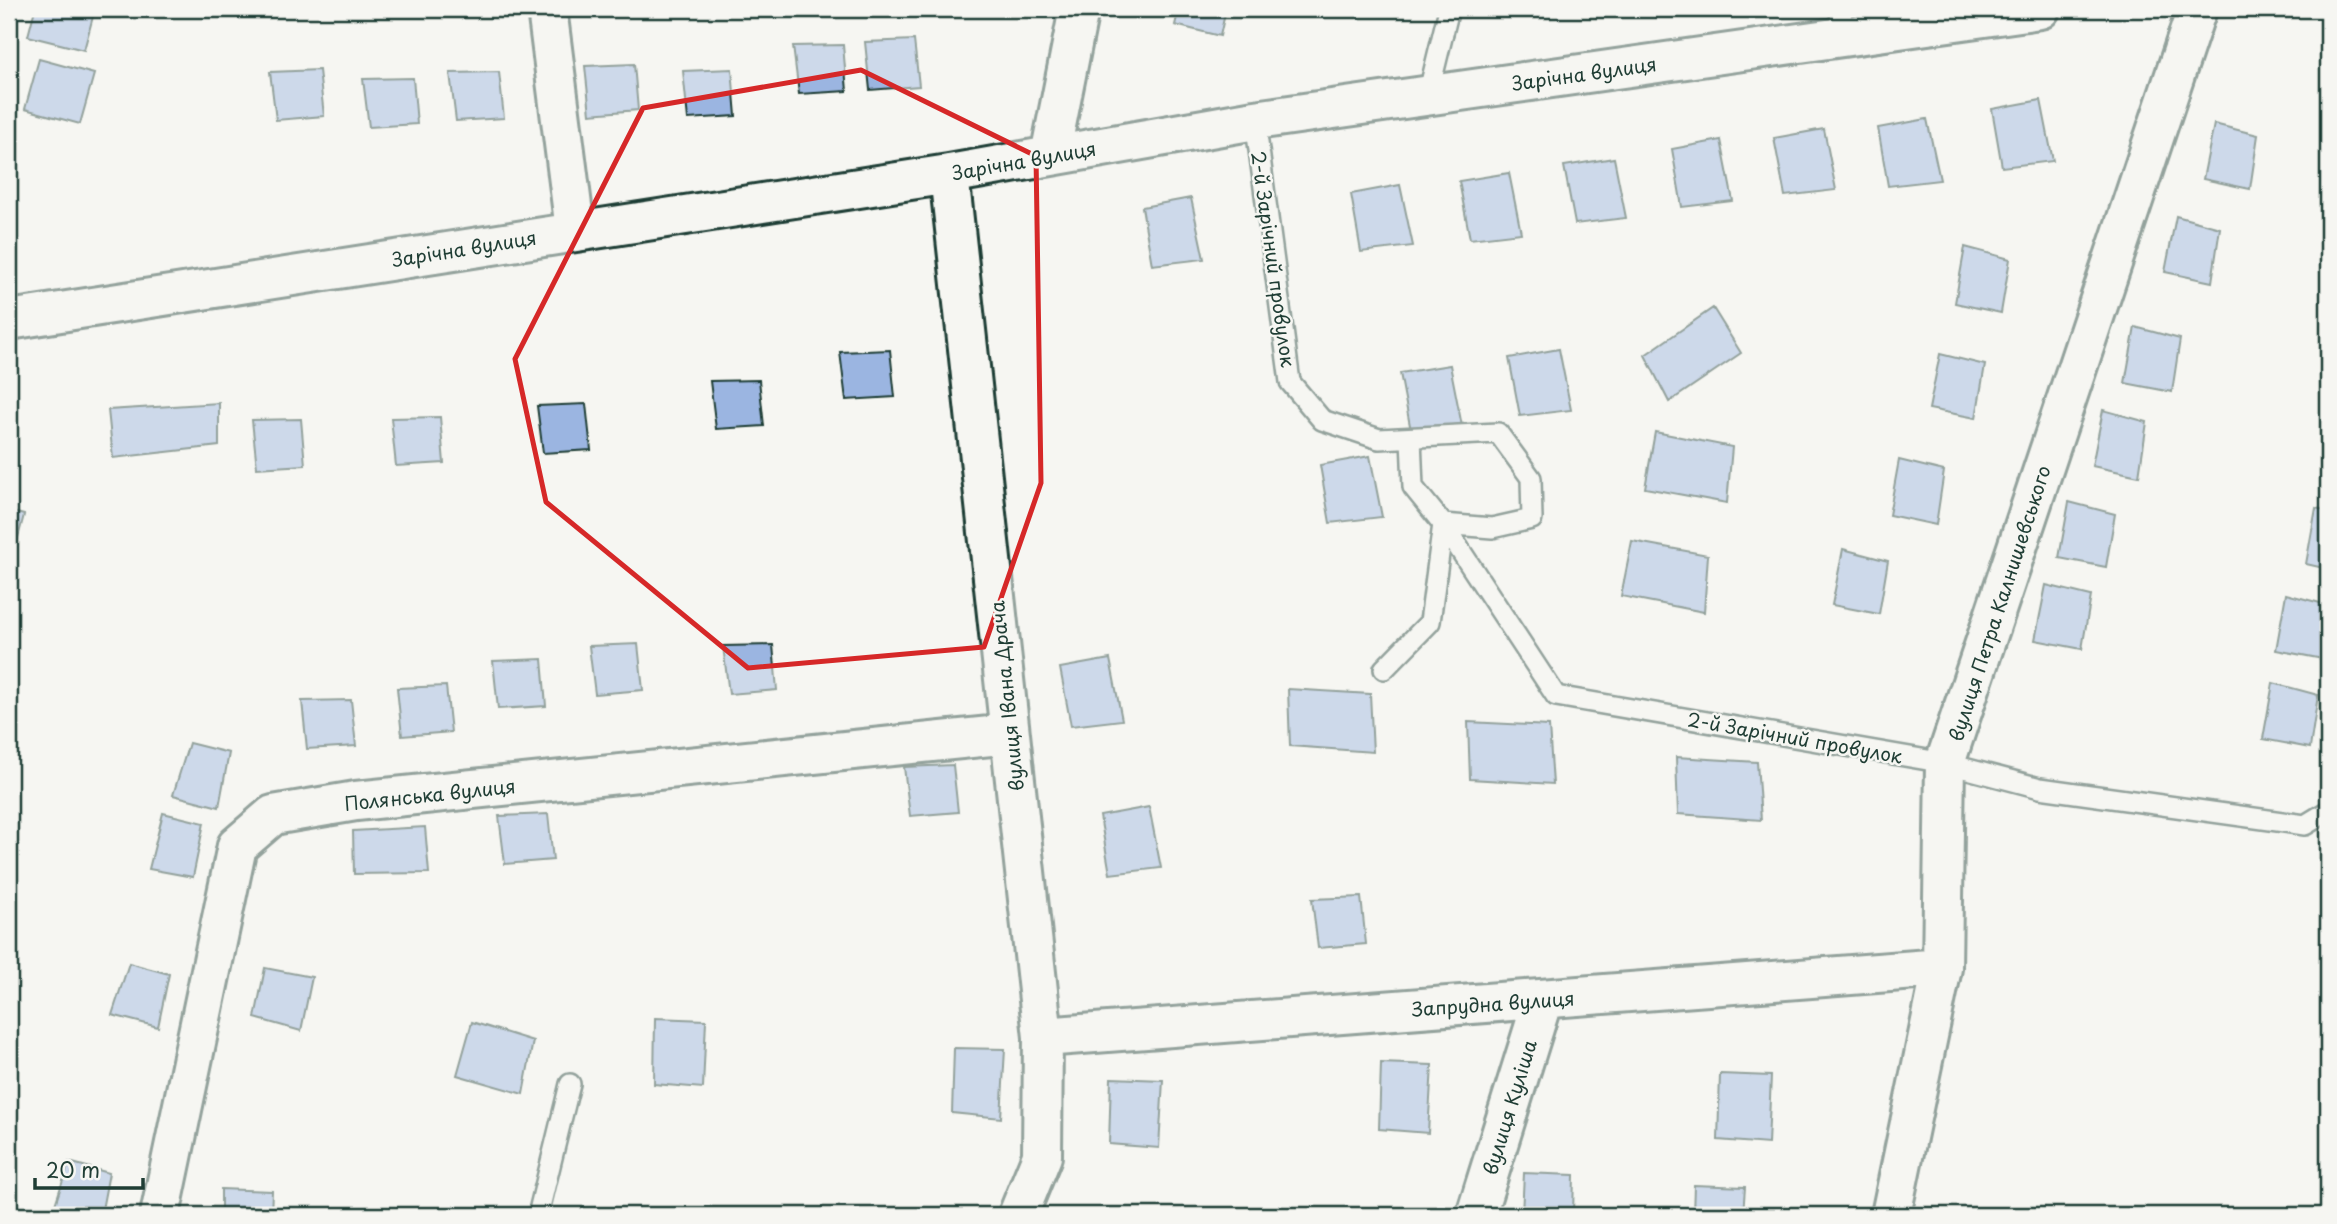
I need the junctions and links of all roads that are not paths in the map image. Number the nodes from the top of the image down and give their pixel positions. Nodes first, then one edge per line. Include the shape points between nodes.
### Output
1 (547, 9) edge
2 (1079, 9) edge
3 (1449, 9) edge
4 (2040, 9) edge
5 (2197, 9) edge
6 (1839, 23) edge
7 (1429, 95) junction
8 (1255, 120) junction
9 (1050, 156) junction
10 (948, 174) junction
11 (575, 230) junction
12 (9, 320) edge
13 (1411, 438) junction
14 (1443, 524) junction
15 (1384, 669) dead end
16 (1010, 734) junction
17 (1945, 763) junction
18 (2328, 811) edge
19 (1942, 968) junction
20 (1543, 999) junction
21 (1043, 1037) junction
22 (570, 1084) dead end
23 (160, 1215) edge
24 (538, 1215) edge
25 (1018, 1215) edge
26 (1476, 1215) edge
27 (1891, 1215) edge

1 - 11 street
2 - 9 street
3 - 7 lane
4 - 6 street, Зарічна вулиця
5 - 17 street, вулиця Петра Калнишевського
6 - 7 street, Зарічна вулиця
7 - 8 street, Зарічна вулиця
8 - 9 street, Зарічна вулиця
8 - 13 lane, 2-й Зарічний провулок via 1290,382 1322,420 1379,439
9 - 10 street, Зарічна вулиця
10 - 11 street, Зарічна вулиця
10 - 16 street, вулиця Івана Драча
11 - 12 street, Зарічна вулиця
13 - 14 lane, 2-й Зарічний провулок via 1413,488
13 - 14 lane, 2-й Зарічний провулок via 1498,433 1531,478 1532,519 1492,528
14 - 15 lane via 1430,622
14 - 17 lane, 2-й Зарічний провулок via 1556,696
16 - 21 street, вулиця Івана Драча
16 - 23 street, Полянська вулиця via 356,801 273,815 237,846
17 - 18 lane, 2-й Зарічний провулок via 2040,788 2305,825
17 - 19 street, вулиця Петра Калнишевського
19 - 20 street, Запрудна вулиця
19 - 27 street, вулиця Петра Калнишевського
20 - 21 street, Запрудна вулиця
20 - 26 street, вулиця Куліша
21 - 25 street, вулиця Івана Драча via 1042,1156
22 - 24 lane

